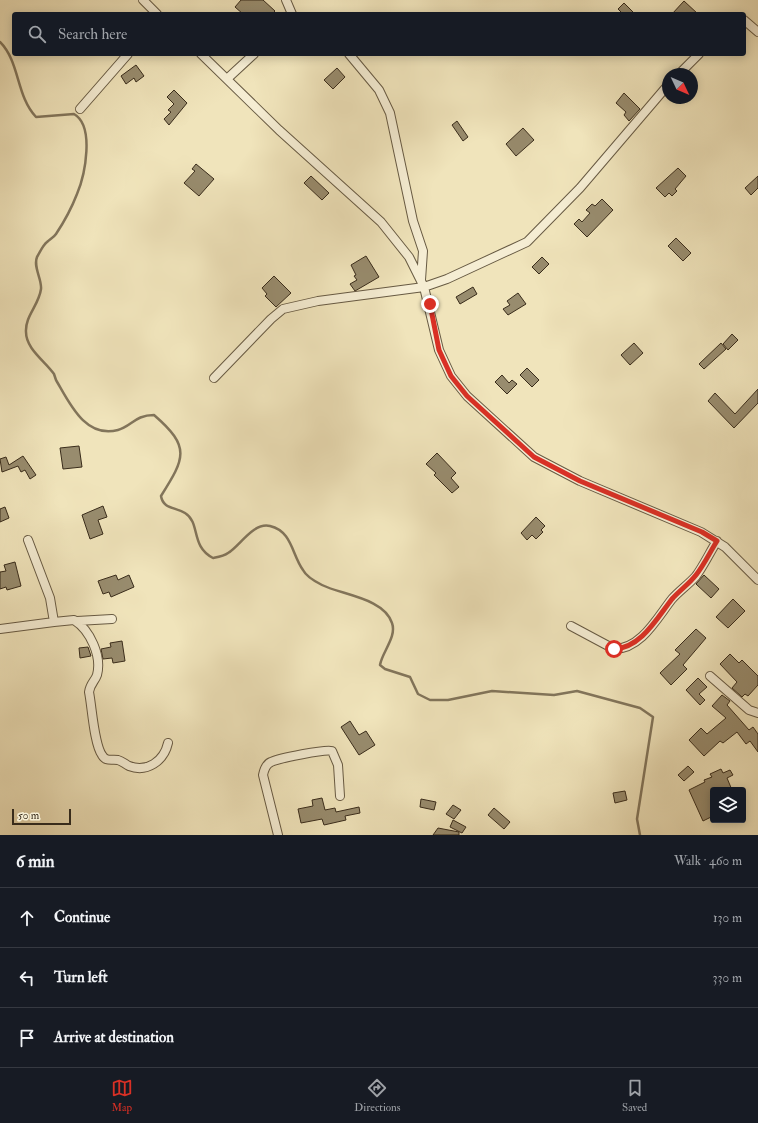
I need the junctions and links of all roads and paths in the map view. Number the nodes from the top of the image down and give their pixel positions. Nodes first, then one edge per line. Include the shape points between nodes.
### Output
1 (142, 0) edge
2 (286, 0) edge
3 (155, 12) edge
4 (291, 12) edge
5 (746, 22) edge
6 (758, 32) edge
7 (126, 56) edge
8 (203, 56) edge
9 (252, 56) edge
10 (351, 56) edge
11 (697, 56) edge
12 (685, 68) edge
13 (228, 78) junction
14 (662, 92) edge
15 (80, 109) dead end
16 (423, 284) junction
17 (214, 378) dead end
18 (28, 540) dead end
19 (717, 541) junction
20 (758, 580) edge
21 (112, 619) dead end
22 (77, 621) junction
23 (54, 622) junction
24 (570, 626) dead end
25 (0, 629) edge
26 (710, 676) dead end
27 (758, 713) edge
28 (168, 743) dead end
29 (340, 796) dead end
30 (278, 835) edge

1 - 3 street
2 - 4 street
5 - 6 street
7 - 15 street
8 - 13 street
9 - 13 street
10 - 16 street via 379,90 390,113 413,221 423,251
11 - 12 street
13 - 16 street via 279,130 381,222 409,257
14 - 16 street via 580,188 527,242 447,279
16 - 17 street via 283,309
16 - 19 street via 439,350 451,376 467,396 534,457 580,481 702,532
18 - 23 street via 50,598
19 - 20 street
19 - 24 street via 696,576 633,644 614,649
21 - 22 street
22 - 23 street via 71,619
22 - 28 street via 96,648 97,672 89,692 101,755 110,761 116,760 138,768 149,767 166,753
23 - 25 street
26 - 27 street via 749,710
29 - 30 street via 338,765 332,752 321,750 271,762 263,774

